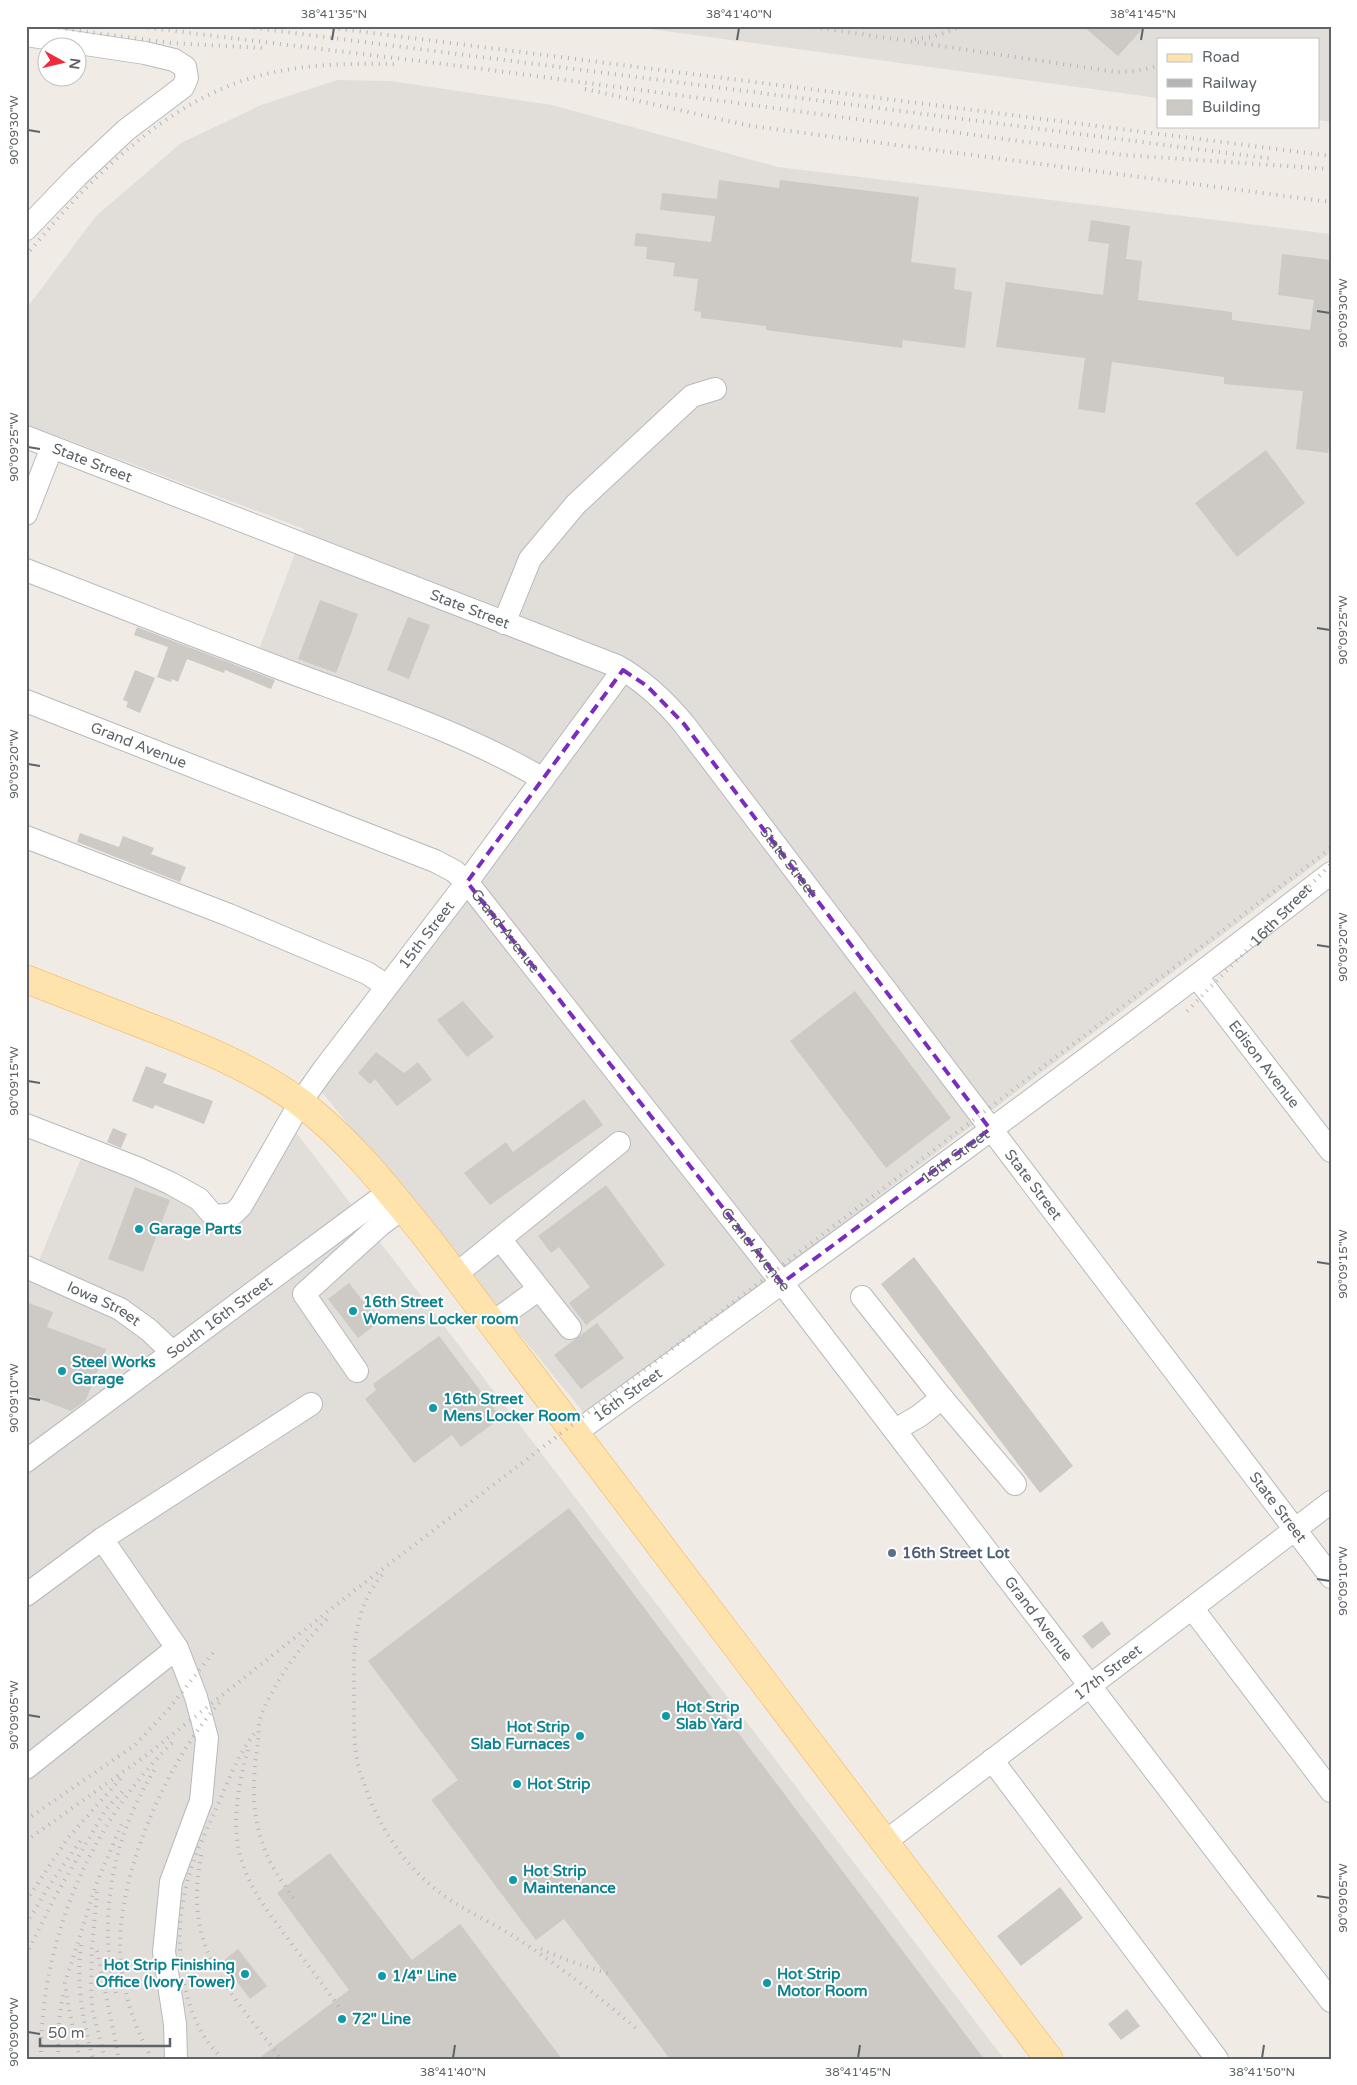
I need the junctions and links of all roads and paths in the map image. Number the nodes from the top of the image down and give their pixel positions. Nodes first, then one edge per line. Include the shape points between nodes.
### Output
1 (26, 36) edge
2 (26, 229) edge
3 (715, 389) dead end
4 (26, 437) edge
5 (52, 447) junction
6 (26, 514) edge
7 (26, 570) edge
8 (504, 623) junction
9 (623, 670) junction
10 (26, 701) edge
11 (543, 779) junction
12 (26, 836) edge
13 (1331, 874) edge
14 (467, 882) junction
15 (1197, 977) junction
16 (26, 979) edge
17 (387, 986) junction
18 (300, 1103) junction
19 (26, 1126) edge
20 (990, 1129) junction
21 (1328, 1142) edge
22 (619, 1143) dead end
23 (396, 1200) junction
24 (500, 1239) junction
25 (26, 1267) edge
26 (455, 1275) junction
27 (782, 1283) junction
28 (539, 1289) junction
29 (862, 1297) dead end
30 (492, 1323) junction
31 (570, 1328) dead end
32 (172, 1352) junction
33 (358, 1371) dead end
34 (942, 1398) junction
35 (311, 1404) dead end
36 (895, 1430) junction
37 (575, 1433) junction
38 (26, 1461) edge
39 (1015, 1484) dead end
40 (1331, 1502) edge
41 (1294, 1529) junction
42 (102, 1539) junction
43 (1331, 1577) edge
44 (26, 1594) edge
45 (1192, 1608) junction
46 (177, 1648) junction
47 (1090, 1686) junction
48 (992, 1760) junction
49 (26, 1768) edge
50 (1331, 1791) edge
51 (885, 1842) junction
52 (1331, 2001) edge
53 (176, 2059) edge
54 (1049, 2059) edge
55 (1217, 2059) edge

1 - 2 street via 145,52 174,60 185,67 188,78 183,87 126,130
3 - 8 street via 692,396 576,504 530,559
4 - 5 street, State Street
5 - 6 street
5 - 8 street, State Street
7 - 11 street via 421,721
8 - 9 street, State Street
9 - 11 street, 15th Street
9 - 20 street, State Street via 648,686 684,724
10 - 14 street, Grand Avenue via 435,861 454,870
11 - 14 street, 15th Street
12 - 17 street via 239,919 367,973
13 - 15 street, 16th Street
14 - 17 street, 15th Street
14 - 27 street, Grand Avenue
15 - 20 street, 16th Street
15 - 21 street, Edison Avenue
16 - 18 main road via 217,1054 258,1075
17 - 18 street, 15th Street
18 - 19 street, 15th Street via 242,1206 226,1216 211,1213 199,1199 136,1168
18 - 23 main road via 357,1154
20 - 27 street, 16th Street
20 - 41 street, State Street
22 - 24 street
23 - 26 main road
23 - 32 street, South 16th Street
23 - 33 street via 380,1225 304,1294
24 - 26 street
24 - 28 street
25 - 32 street, Iowa Street via 120,1308 150,1330
26 - 30 main road
27 - 36 street, Grand Avenue
27 - 37 street, 16th Street
28 - 30 street
28 - 31 street
29 - 34 street
30 - 37 main road
32 - 38 street, South 16th Street
34 - 36 street
34 - 39 street
35 - 42 street
36 - 47 street, Grand Avenue
37 - 51 main road
40 - 41 street, 17th Street
41 - 43 street, State Street
41 - 45 street, 17th Street
42 - 44 street
42 - 46 street
45 - 47 street, 17th Street
45 - 50 street
46 - 49 street
46 - 53 street via 196,1697 207,1738 201,1801 171,1882 164,1952 175,2024
47 - 48 street, 17th Street
47 - 52 street, Grand Avenue
48 - 51 street, 17th Street
48 - 55 street
51 - 54 main road

